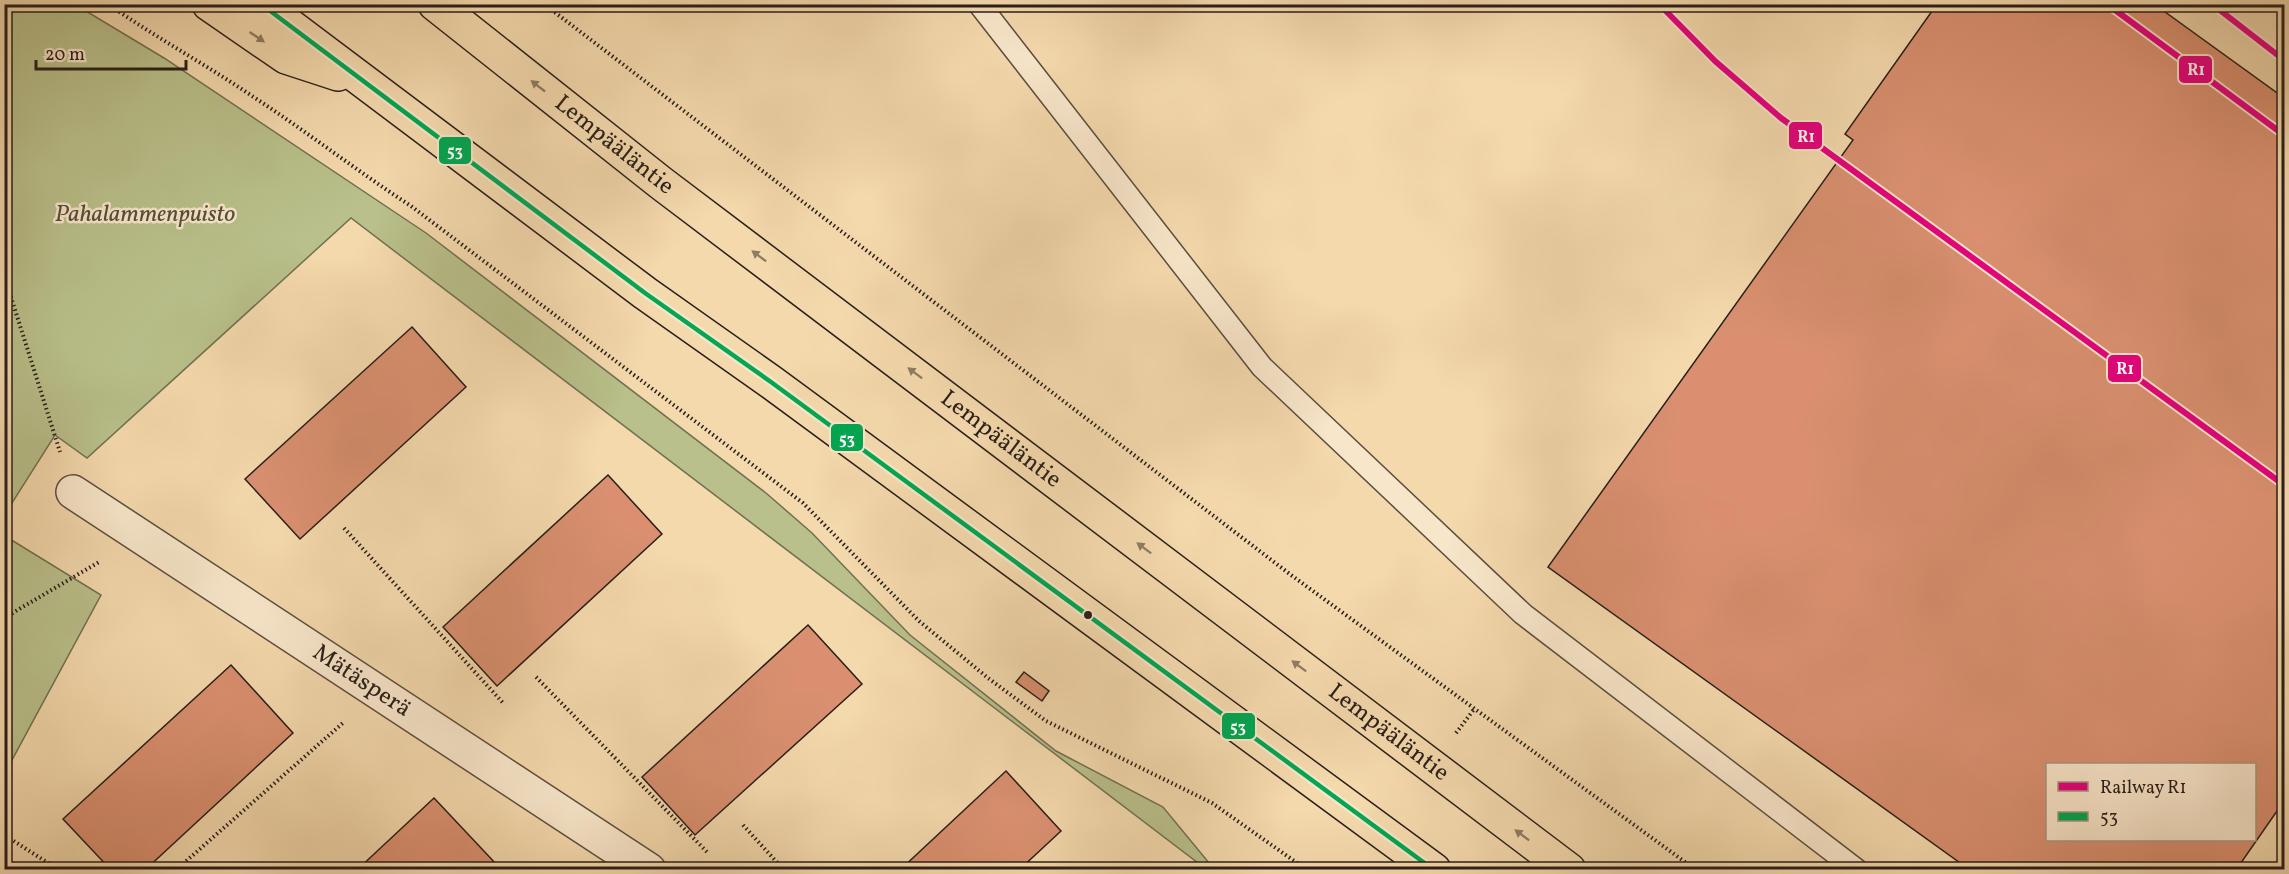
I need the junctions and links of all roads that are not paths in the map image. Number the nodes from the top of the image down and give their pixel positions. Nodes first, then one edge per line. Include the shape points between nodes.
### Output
1 (209, 4) edge
2 (261, 4) edge
3 (435, 4) edge
4 (979, 4) edge
5 (362, 82) junction
6 (73, 492) road end
7 (649, 870) edge
8 (1434, 870) edge
9 (1569, 870) edge
10 (1857, 870) edge

1 -> 5 highway via 285,57
2 - 5 highway
9 -> 3 highway, Lempääläntie via 661,183
4 - 10 lane via 1262,367 1523,614
5 - 8 highway
6 - 7 street, Mätäsperä

